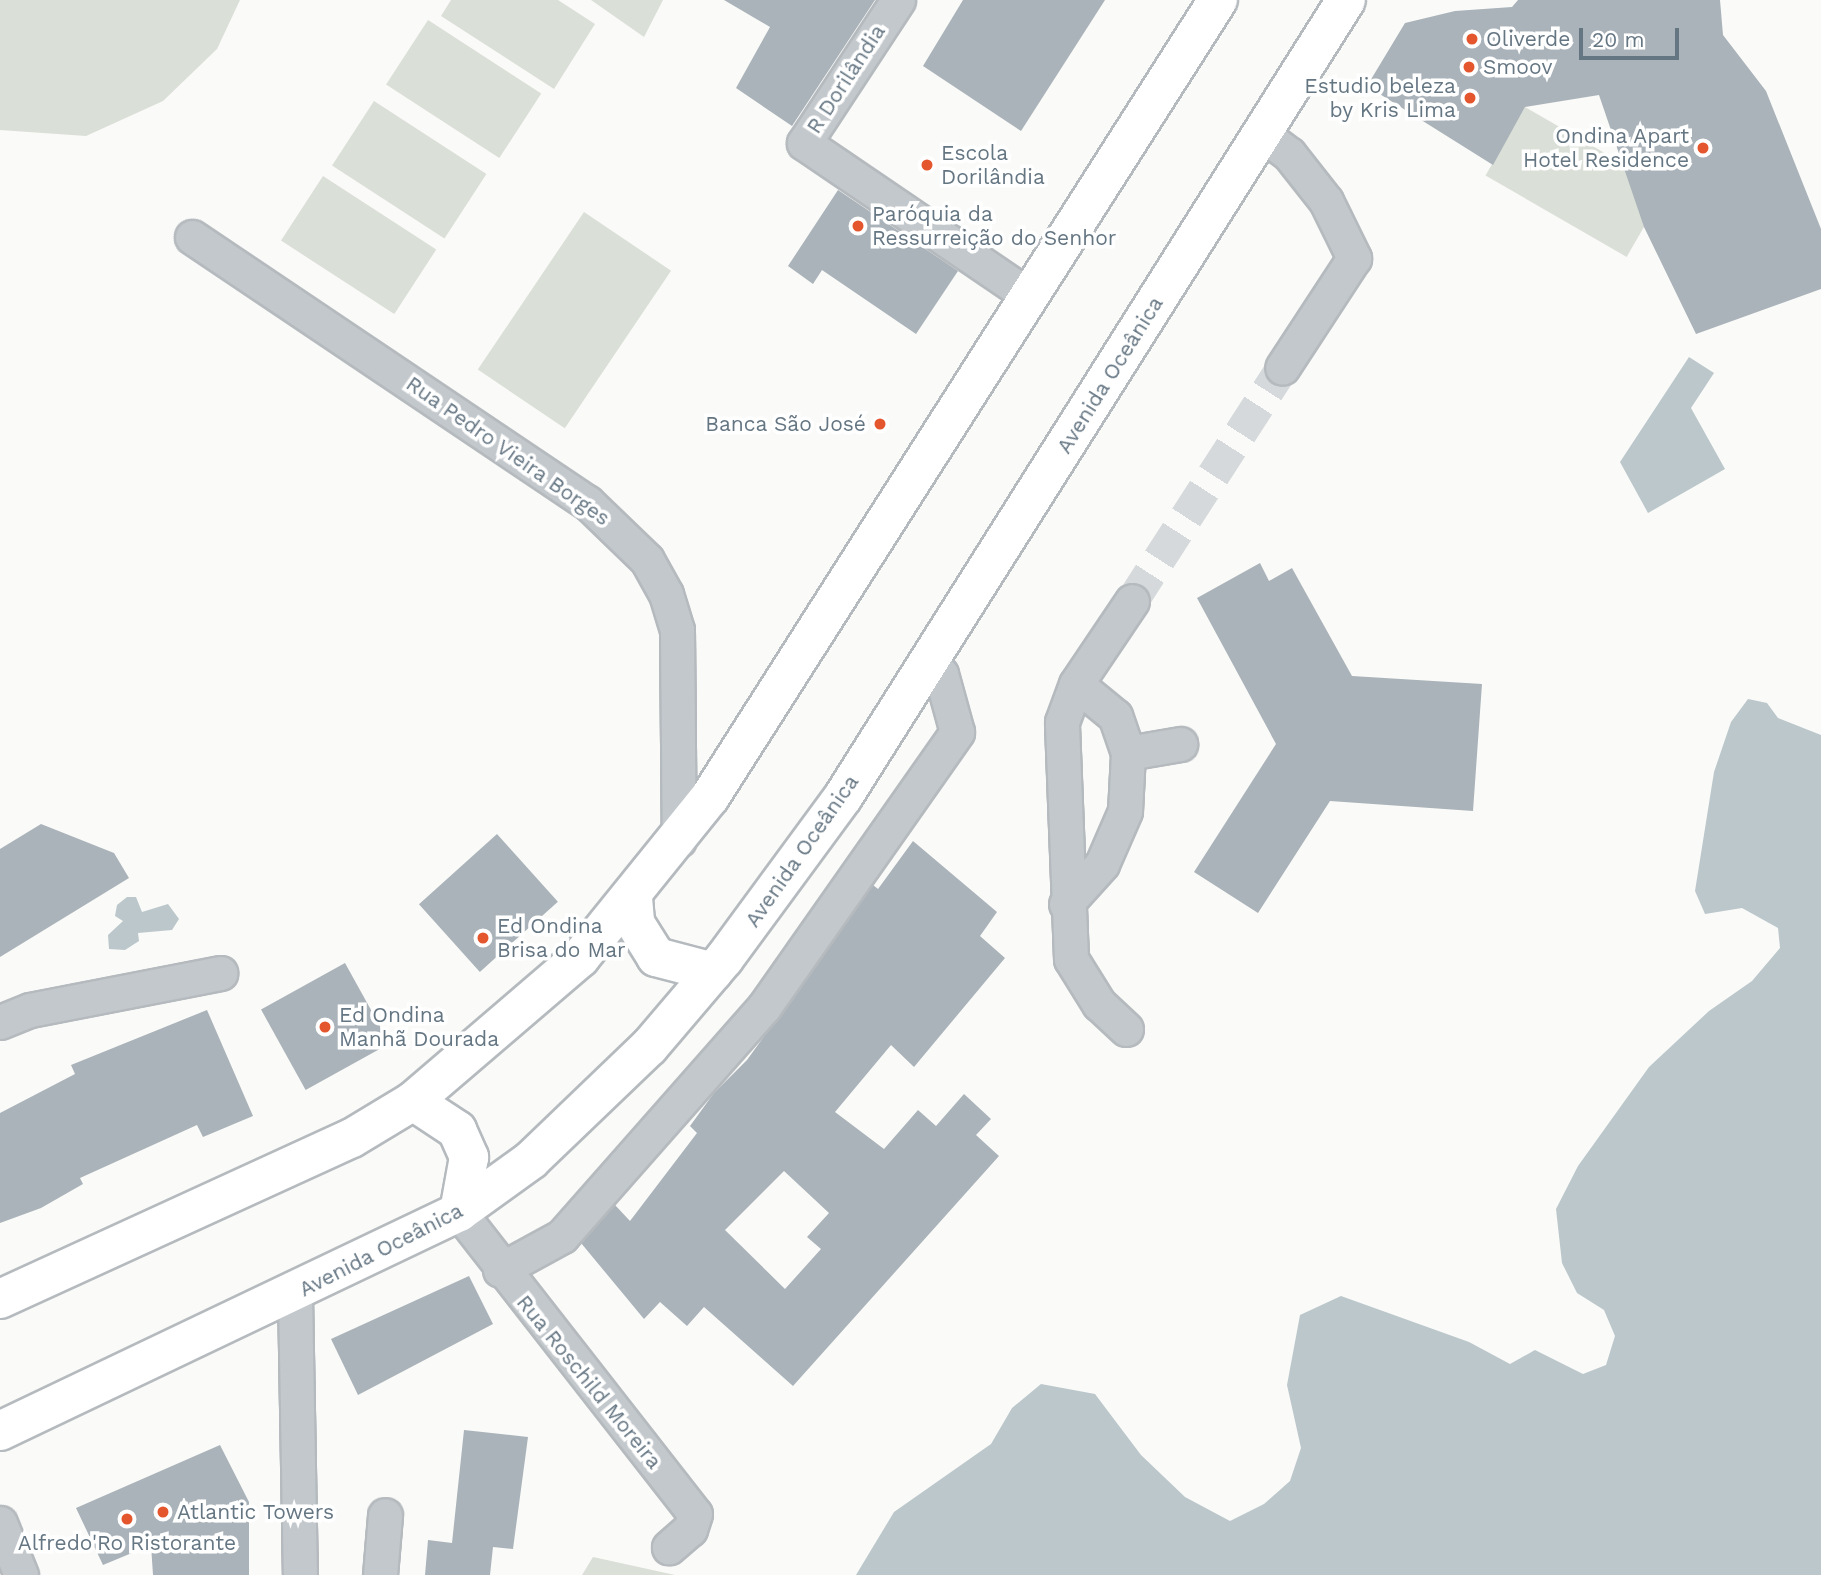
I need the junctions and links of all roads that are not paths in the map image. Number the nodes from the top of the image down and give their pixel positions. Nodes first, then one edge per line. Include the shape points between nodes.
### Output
1 (898, 0) edge
2 (1218, 0) edge
3 (1346, 0) edge
4 (1262, 133) junction
5 (192, 237) dead end
6 (1028, 295) junction
7 (1282, 368) tunnel mouth
8 (1132, 601) tunnel mouth
9 (929, 660) junction
10 (1076, 684) junction
11 (1180, 744) dead end
12 (1129, 753) junction
13 (679, 840) junction
14 (634, 898) junction
15 (1066, 904) junction
16 (713, 972) junction
17 (220, 973) dead end
18 (0, 1022) edge
19 (1126, 1029) dead end
20 (413, 1101) junction
21 (459, 1212) junction
22 (500, 1270) junction
23 (295, 1294) junction
24 (0, 1299) edge
25 (0, 1431) edge
26 (385, 1515) dead end
27 (0, 1523) edge
28 (669, 1547) dead end
29 (22, 1575) edge
30 (300, 1575) edge
31 (380, 1575) edge

1 - 6 street, R Dorilândia via 804,143
2 - 6 main road
3 - 4 main road, Avenida Oceânica
4 - 7 street via 1289,154 1326,201 1354,258
4 - 9 main road, Avenida Oceânica
5 - 13 street, Rua Pedro Vieira Borges via 587,502 648,560 666,594 677,630
6 - 13 main road
8 - 10 street
9 - 16 main road, Avenida Oceânica via 836,807
9 - 22 street via 941,674 957,732 933,767 764,1007 721,1057 562,1236
10 - 12 street via 1115,716
10 - 15 street via 1062,722
11 - 12 street
12 - 15 street via 1125,811 1102,864
13 - 14 main road
14 - 16 main road via 635,923 656,957
14 - 20 main road via 580,958
15 - 19 street via 1071,958 1099,1004
16 - 21 main road, Avenida Oceânica via 593,1103 531,1160
17 - 18 street via 30,1010
20 - 21 main road via 457,1130 469,1157
20 - 24 main road via 286,1172
21 - 22 street, Rua Roschild Moreira
21 - 23 main road, Avenida Oceânica
22 - 28 street, Rua Roschild Moreira via 695,1514 690,1529
23 - 25 main road, Avenida Oceânica
23 - 30 street
26 - 31 street
27 - 29 street

